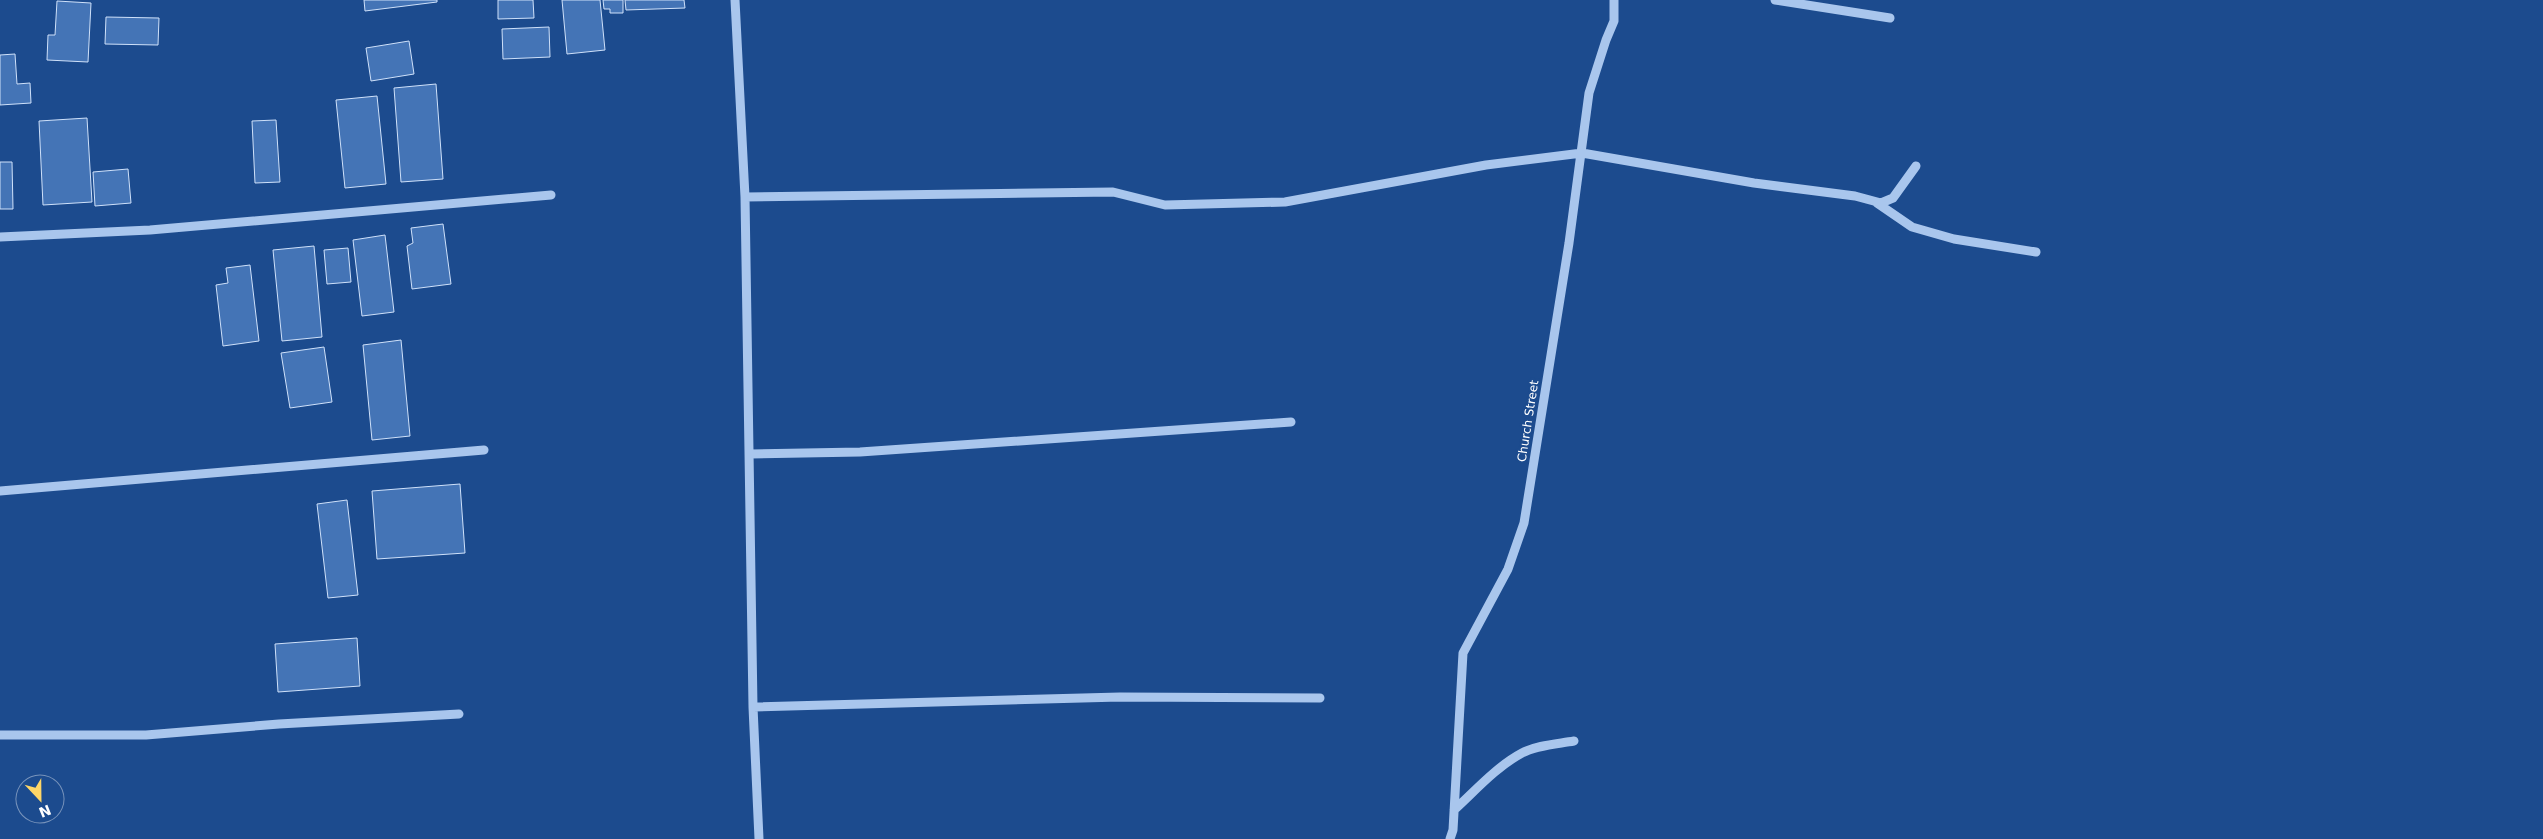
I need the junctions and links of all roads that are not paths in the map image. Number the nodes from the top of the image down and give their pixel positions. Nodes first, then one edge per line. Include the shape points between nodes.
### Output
1 (735, 0) edge
2 (1614, 0) edge
3 (1776, 0) edge
4 (1890, 18) dead end
5 (1582, 153) junction
6 (1916, 166) dead end
7 (551, 195) dead end
8 (745, 197) junction
9 (1877, 203) junction
10 (0, 236) edge
11 (2036, 252) dead end
12 (1291, 422) dead end
13 (484, 450) dead end
14 (751, 454) junction
15 (0, 491) edge
16 (1320, 698) dead end
17 (753, 707) junction
18 (459, 714) dead end
19 (0, 735) edge
20 (1574, 741) dead end
21 (1454, 810) junction
22 (758, 839) edge
23 (1450, 839) edge

1 - 8 street
2 - 5 street, Church Street via 1614,21 1589,94
3 - 4 street
5 - 8 street via 1486,165 1284,202 1165,205 1113,192
5 - 9 street via 1754,183 1855,196
5 - 21 street, Church Street via 1524,523 1508,569 1462,653
6 - 9 street via 1893,198
7 - 10 street via 150,230
8 - 14 street
9 - 11 street via 1912,226 1954,239
12 - 14 street via 860,452
13 - 15 street
14 - 17 street
16 - 17 street via 1120,697
17 - 22 street
18 - 19 street via 146,735
20 - 21 street via 1522,752
21 - 23 street, Church Street

